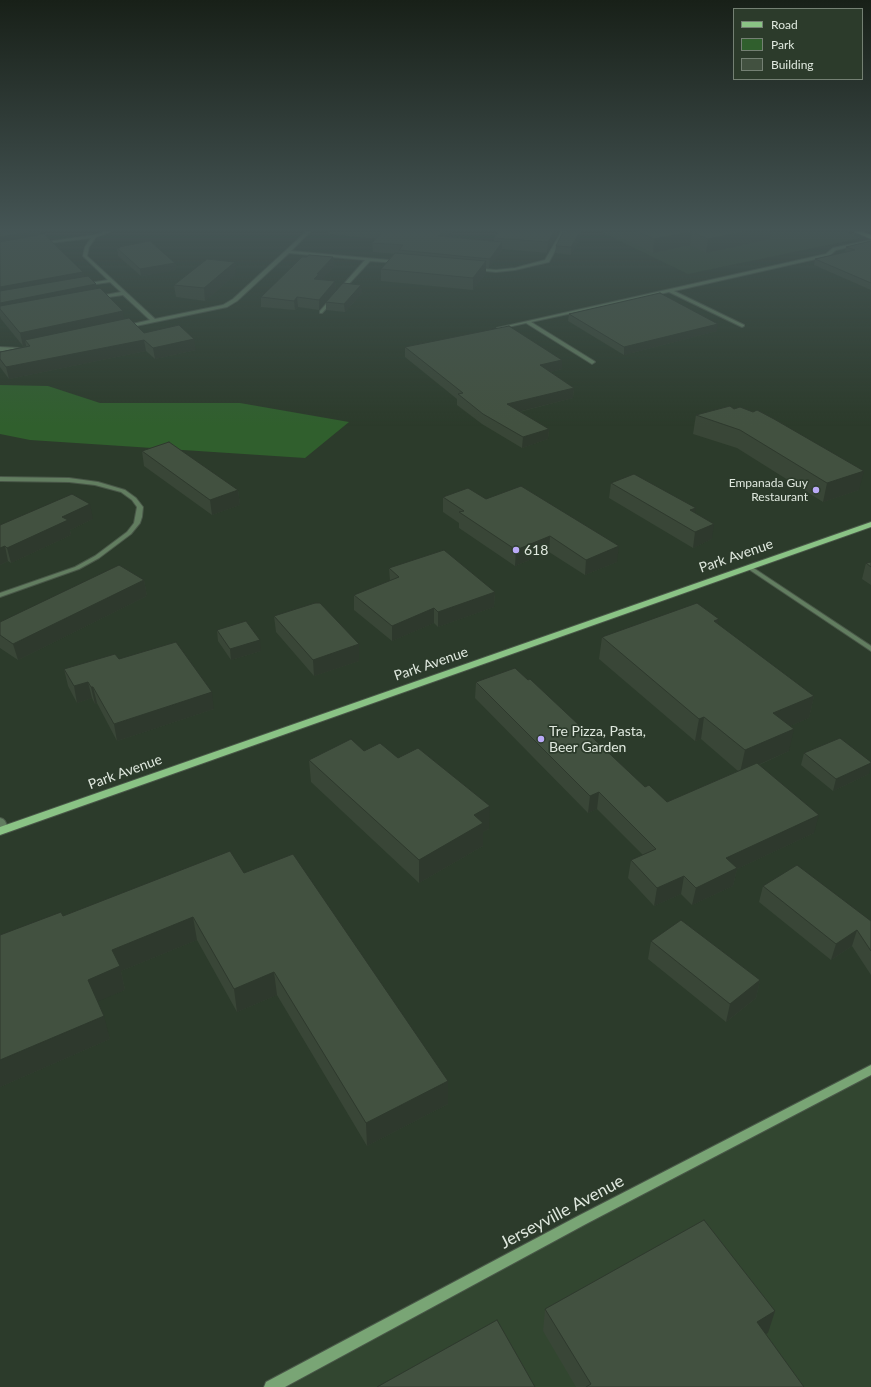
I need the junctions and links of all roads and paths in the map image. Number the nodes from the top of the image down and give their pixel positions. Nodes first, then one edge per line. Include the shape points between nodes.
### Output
1 (105, 297) edge
2 (128, 297) edge
3 (239, 297) edge
4 (336, 297) edge
5 (639, 297) edge
6 (683, 297) edge
7 (93, 299) edge
8 (322, 312) dead end
9 (154, 321) junction
10 (527, 322) junction
11 (742, 326) dead end
12 (117, 329) edge
13 (493, 329) edge
14 (27, 348) edge
15 (0, 350) edge
16 (592, 362) dead end
17 (0, 479) edge
18 (871, 524) edge
19 (749, 567) junction
20 (0, 595) edge
21 (871, 649) edge
22 (1, 828) edge
23 (871, 1070) edge
24 (271, 1387) edge

1 - 7 street
2 - 9 street
3 - 9 street via 225,306
4 - 8 street
5 - 10 street
6 - 11 street
9 - 12 street
10 - 13 street
10 - 16 street
14 - 15 street
17 - 20 street via 96,483 123,491 140,507 137,523 97,557 65,572
18 - 19 main road, Park Avenue
19 - 21 street
19 - 22 main road, Park Avenue
23 - 24 street, Jerseyville Avenue via 588,1217

